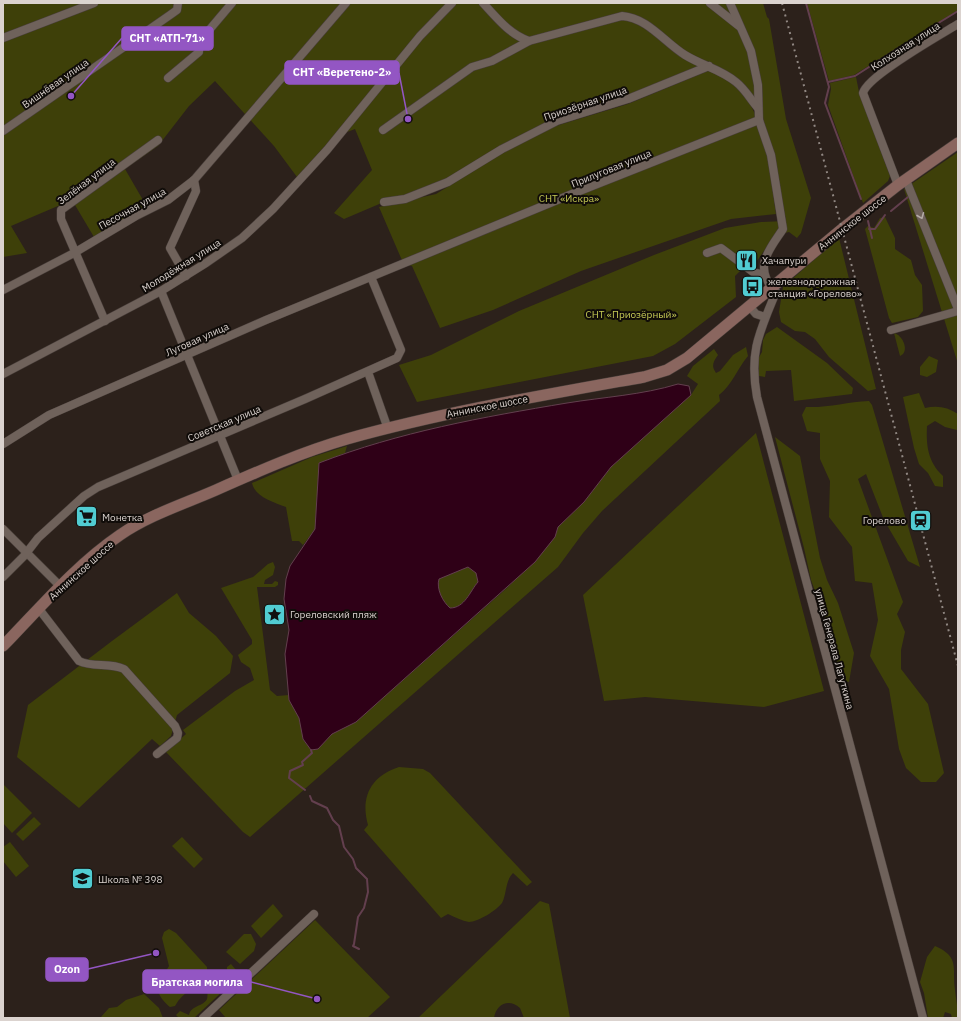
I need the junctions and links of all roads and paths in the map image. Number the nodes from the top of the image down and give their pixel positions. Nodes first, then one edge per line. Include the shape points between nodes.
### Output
1 (94, 3) edge
2 (232, 3) edge
3 (346, 3) edge
4 (452, 3) edge
5 (483, 3) edge
6 (710, 3) edge
7 (730, 3) edge
8 (177, 6) edge
9 (958, 24) edge
10 (741, 27) junction
11 (3, 38) edge
12 (529, 41) junction
13 (709, 66) junction
14 (168, 78) dead end
15 (758, 108) junction
16 (759, 120) junction
17 (382, 130) dead end
18 (3, 131) edge
19 (158, 140) dead end
20 (958, 143) edge
21 (194, 180) junction
22 (902, 182) junction
23 (384, 202) dead end
24 (74, 253) junction
25 (707, 253) dead end
26 (405, 264) joint
27 (764, 275) junction
28 (186, 276) junction
29 (370, 278) junction
30 (773, 287) junction
31 (3, 290) edge
32 (161, 291) junction
33 (750, 307) junction
34 (958, 310) edge
35 (765, 316) junction
36 (105, 320) junction
37 (891, 330) dead end
38 (187, 354) junction
39 (368, 372) junction
40 (3, 374) edge
41 (388, 429) junction
42 (220, 435) junction
43 (3, 444) edge
44 (238, 480) junction
45 (3, 529) edge
46 (27, 553) junction
47 (3, 577) edge
48 (61, 587) junction
49 (39, 609) junction
50 (3, 646) edge
51 (156, 754) dead end
52 (314, 914) dead end
53 (203, 1018) edge
54 (923, 1018) edge

1 - 11 street
2 - 14 street via 199,42 199,52
3 - 21 street, Песочная улица
4 - 28 street, Молодёжная улица via 420,36 327,150 273,209 242,238
5 - 12 street via 518,37
6 - 10 street
7 - 10 street
8 - 18 street, Вишнёвая улица
9 - 22 street, Колхозная улица via 882,72 864,87 863,93
10 - 15 street via 751,52 758,85
12 - 13 street via 614,17 632,17 647,25 683,54
12 - 17 street via 492,61 472,67
13 - 15 street via 737,83
13 - 23 street, Приозёрная улица via 628,99 557,121 502,149 448,182 405,199
15 - 16 street
16 - 26 street, Прилуговая улица
16 - 27 street via 771,155 783,228 766,255
19 - 24 street, Зелёная улица via 61,210 61,219
20 - 22 main road, Аннинское шоссе
21 - 24 street, Песочная улица via 168,200
21 - 28 street via 196,191 170,248
22 - 30 main road, Аннинское шоссе via 826,241
22 -> 34 street
24 - 31 street, Песочная улица
24 - 36 street
25 - 27 street via 721,248 753,272
26 - 29 street, Луговая улица
27 - 30 street
28 - 32 street, Молодёжная улица
29 - 38 street, Луговая улица
29 - 39 street, Советская улица via 401,350 397,358
30 - 33 main road, Аннинское шоссе
30 - 35 street, улица Генерала Лагуткина via 776,292
32 - 36 street, Молодёжная улица
32 - 38 street
33 - 35 street via 756,314
33 - 41 main road, Аннинское шоссе via 687,358 667,370 644,377 438,415
34 - 37 street
35 - 54 street, улица Генерала Лагуткина via 754,355 753,377 756,397
36 - 40 street, Молодёжная улица
38 - 42 street
38 - 43 street, Луговая улица via 49,415
39 - 41 street
39 - 42 street, Советская улица
41 - 44 main road, Аннинское шоссе via 345,440
42 - 44 street
42 - 46 street, Советская улица via 98,487 84,496 38,538
44 - 48 main road, Аннинское шоссе via 145,520 120,535 102,548
45 - 46 street
46 - 47 street, Советская улица
46 - 48 street
48 - 49 main road, Аннинское шоссе
49 - 50 main road, Аннинское шоссе
49 - 51 street via 79,661 86,665 116,666 124,669 175,726 177,738
52 - 53 street

